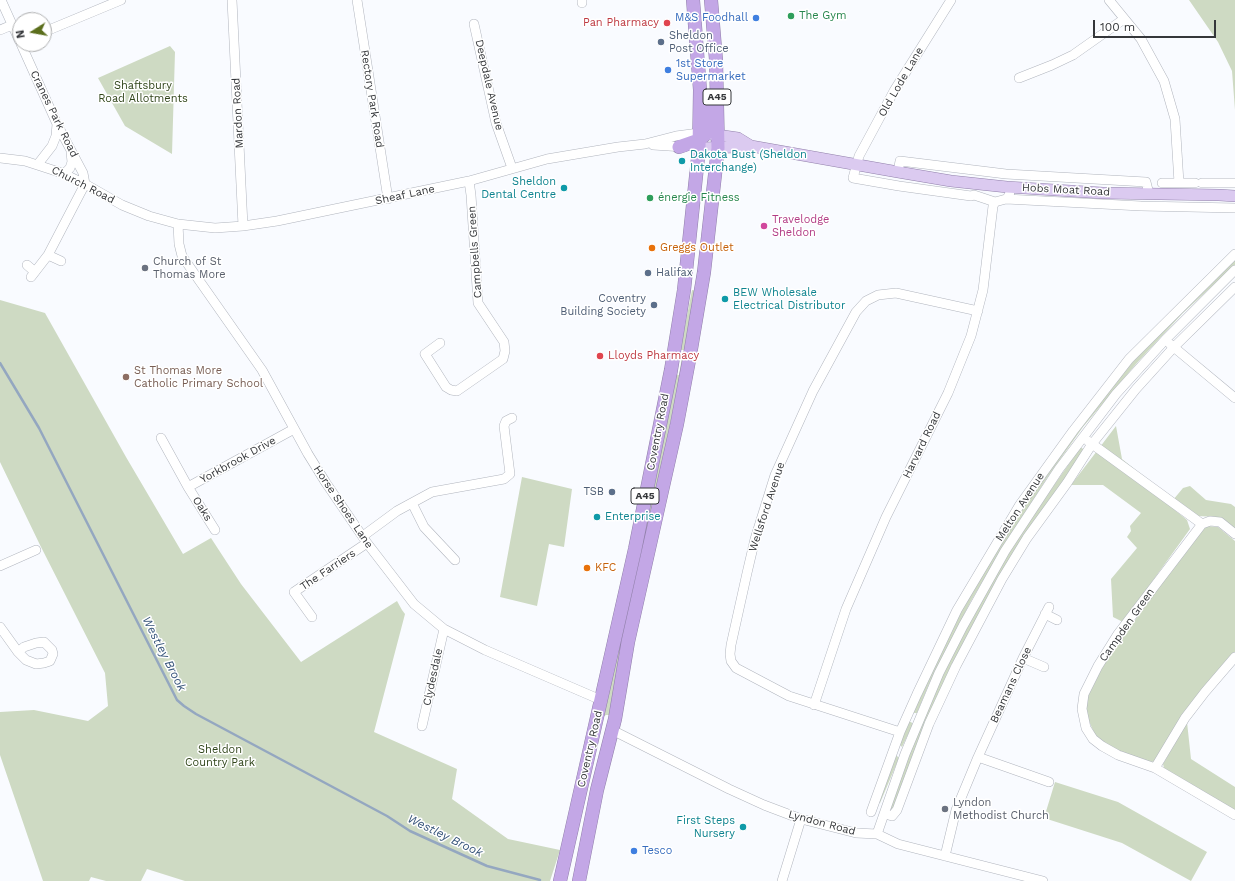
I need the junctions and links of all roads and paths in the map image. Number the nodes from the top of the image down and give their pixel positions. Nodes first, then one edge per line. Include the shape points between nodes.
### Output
1 (1, 0) edge
2 (120, 0) edge
3 (232, 0) edge
4 (357, 0) edge
5 (693, 0) edge
6 (700, 0) edge
7 (950, 0) edge
8 (1109, 0) edge
9 (712, 5) edge
10 (1124, 19) junction
11 (474, 24) dead end
12 (12, 25) joint
13 (52, 29) edge
14 (0, 30) edge
15 (24, 52) edge
16 (698, 53) junction
17 (1019, 78) dead end
18 (57, 124) junction
19 (710, 140) junction
20 (677, 141) joint
21 (70, 146) junction
22 (751, 146) junction
23 (0, 158) edge
24 (38, 164) junction
25 (857, 166) junction
26 (512, 168) junction
27 (898, 172) junction
28 (64, 174) junction
29 (469, 181) junction
30 (974, 183) junction
31 (1162, 183) dead end
32 (1179, 183) junction
33 (1235, 183) edge
34 (85, 184) junction
35 (1012, 187) junction
36 (1149, 194) junction
37 (974, 195) junction
38 (1235, 196) edge
39 (388, 199) junction
40 (1006, 199) junction
41 (995, 202) junction
42 (1235, 208) edge
43 (164, 220) joint
44 (178, 224) junction
45 (243, 226) junction
46 (1235, 254) edge
47 (48, 255) junction
48 (61, 261) dead end
49 (27, 265) dead end
50 (1235, 270) edge
51 (1235, 287) edge
52 (978, 311) junction
53 (1165, 340) junction
54 (440, 343) dead end
55 (1174, 347) junction
56 (1235, 398) edge
57 (512, 418) dead end
58 (294, 429) junction
59 (1083, 436) junction
60 (161, 438) dead end
61 (1092, 444) junction
62 (188, 487) junction
63 (412, 503) junction
64 (1202, 524) junction
65 (215, 530) dead end
66 (1235, 534) edge
67 (365, 540) junction
68 (36, 550) dead end
69 (455, 560) dead end
70 (0, 566) edge
71 (312, 617) dead end
72 (1057, 620) dead end
73 (0, 627) edge
74 (444, 629) junction
75 (18, 652) dead end
76 (1235, 657) edge
77 (1023, 658) junction
78 (1044, 667) dead end
79 (601, 700) junction
80 (814, 705) junction
81 (908, 715) junction
82 (919, 720) junction
83 (422, 726) dead end
84 (612, 730) junction
85 (900, 732) junction
86 (895, 748) junction
87 (905, 754) junction
88 (978, 757) junction
89 (1155, 768) junction
90 (1049, 782) dead end
91 (872, 809) dead end
92 (885, 814) junction
93 (1235, 814) edge
94 (801, 819) junction
95 (877, 834) junction
96 (945, 856) junction
97 (561, 881) edge
98 (579, 881) edge
99 (782, 881) edge
100 (1043, 881) edge

1 - 12 street, Cranes Park Road
2 - 13 street
3 - 45 street, Mardon Road
4 - 39 street, Rectory Park Road
5 - 16 highway, Coventry Road / A45
6 - 16 highway via 702,26
7 - 25 street, Old Lode Lane via 894,91 859,156
8 - 10 street
9 - 19 highway, Coventry Road / A45 via 716,60
10 - 17 street via 1073,55
10 - 32 street via 1141,39 1164,80 1175,119
11 - 26 street, Deepdale Avenue via 496,123
12 - 14 street
15 - 18 street, Cranes Park Road
16 - 19 highway, Coventry Road / A45 via 700,90
18 - 21 street, Cranes Park Road
18 - 24 street via 52,146
19 - 20 highway
19 - 22 main road, Hobs Moat Road via 739,147
19 - 22 main road, Hobs Moat Road via 738,138
19 - 79 highway, Coventry Road / A45 via 693,265 684,290 671,370 635,549
19 - 84 highway, Coventry Road / A45 via 704,272 677,424 628,642
20 - 26 street, Sheaf Lane via 618,147 547,159
21 - 28 street via 72,162
21 - 34 street, Cranes Park Road via 84,174
22 - 25 main road, Hobs Moat Road
23 - 24 street, Church Road
24 - 28 street, Church Road
25 - 27 main road, Hobs Moat Road
25 - 37 street via 853,178
26 - 29 street, Sheaf Lane
27 - 30 main road, Hobs Moat Road
27 - 36 street, Hobs Moat Road via 900,161 1006,174 1146,182
28 - 34 street, Church Road
29 - 39 street, Sheaf Lane
29 - 54 street, Campbells Green via 478,303 504,342 505,351 503,359 457,391 446,387 425,354
30 - 35 main road, Hobs Moat Road
30 - 37 street
31 - 32 street
32 - 33 street
34 - 43 street, Church Road via 122,205
34 - 47 street
35 - 36 main road, Hobs Moat Road
35 - 40 street
36 - 38 main road, Hobs Moat Road
37 - 41 street
39 - 45 street, Sheaf Lane
40 - 41 street
40 - 42 street, Hobs Moat Road
41 - 52 street, Harvard Road
43 - 44 street, Sheaf Lane
44 - 45 street, Sheaf Lane via 215,228
44 - 58 street, Horse Shoes Lane via 182,256 262,370
46 - 81 street, Melton Avenue via 1129,359 1019,506 957,610
47 - 48 street
47 - 49 street via 33,274
50 - 53 street, Melton Avenue
51 - 55 street, Melton Avenue
52 - 80 street, Harvard Road via 972,336 948,393 886,517 846,609
52 - 80 street, Wellsford Avenue via 896,293 878,295 866,301 856,312 817,384 775,475 746,573 730,654 731,661 741,671 789,696
53 - 55 street
53 - 59 street, Melton Avenue via 1116,394
55 - 56 street
55 - 61 street, Melton Avenue
57 - 63 street via 506,421 504,426 510,474 504,479 432,492
58 - 62 street, Yorkbrook Drive
58 - 67 street, Horse Shoes Lane via 326,483
59 - 61 street
59 - 82 street, Melton Avenue via 1058,469 1005,551 940,672
60 - 62 street, Yorkbrook Drive
61 - 64 street
61 - 92 street, Melton Avenue via 1027,538 1002,580 956,666 929,724 897,810 892,816
62 - 65 street, Oaks
63 - 67 street via 397,511
63 - 69 street via 424,527
64 - 66 street via 1210,520 1220,522
64 - 89 street, Campden Green via 1118,634 1084,694 1084,720 1093,739 1118,755
67 - 71 street, The Farriers via 294,592
67 - 74 street, Horse Shoes Lane via 414,604
68 - 70 street
72 - 77 street, Beamans Close via 1047,611
73 - 75 street
74 - 79 street, Horse Shoes Lane via 485,650
74 - 83 street, Clydesdale
76 - 89 street via 1185,718
77 - 78 street
77 - 88 street, Beamans Close
79 - 97 highway, Coventry Road / A45
80 - 85 street, Wellsford Avenue
81 - 82 street
81 - 85 street, Melton Avenue
82 - 87 street, Melton Avenue
84 - 94 street, Lyndon Road via 729,789
84 - 97 highway via 601,734 572,862
84 - 98 highway, Coventry Road / A45
85 - 86 street, Melton Avenue
86 - 87 street
86 - 91 street, Melton Avenue
87 - 92 street, Melton Avenue
88 - 90 street
88 - 96 street, Beamans Close via 956,810
89 - 93 street, Campden Green
92 - 95 street, Melton Avenue
94 - 95 street, Lyndon Road via 856,833
94 - 99 street
95 - 96 street, Lyndon Road via 898,844
96 - 100 street, Lyndon Road

